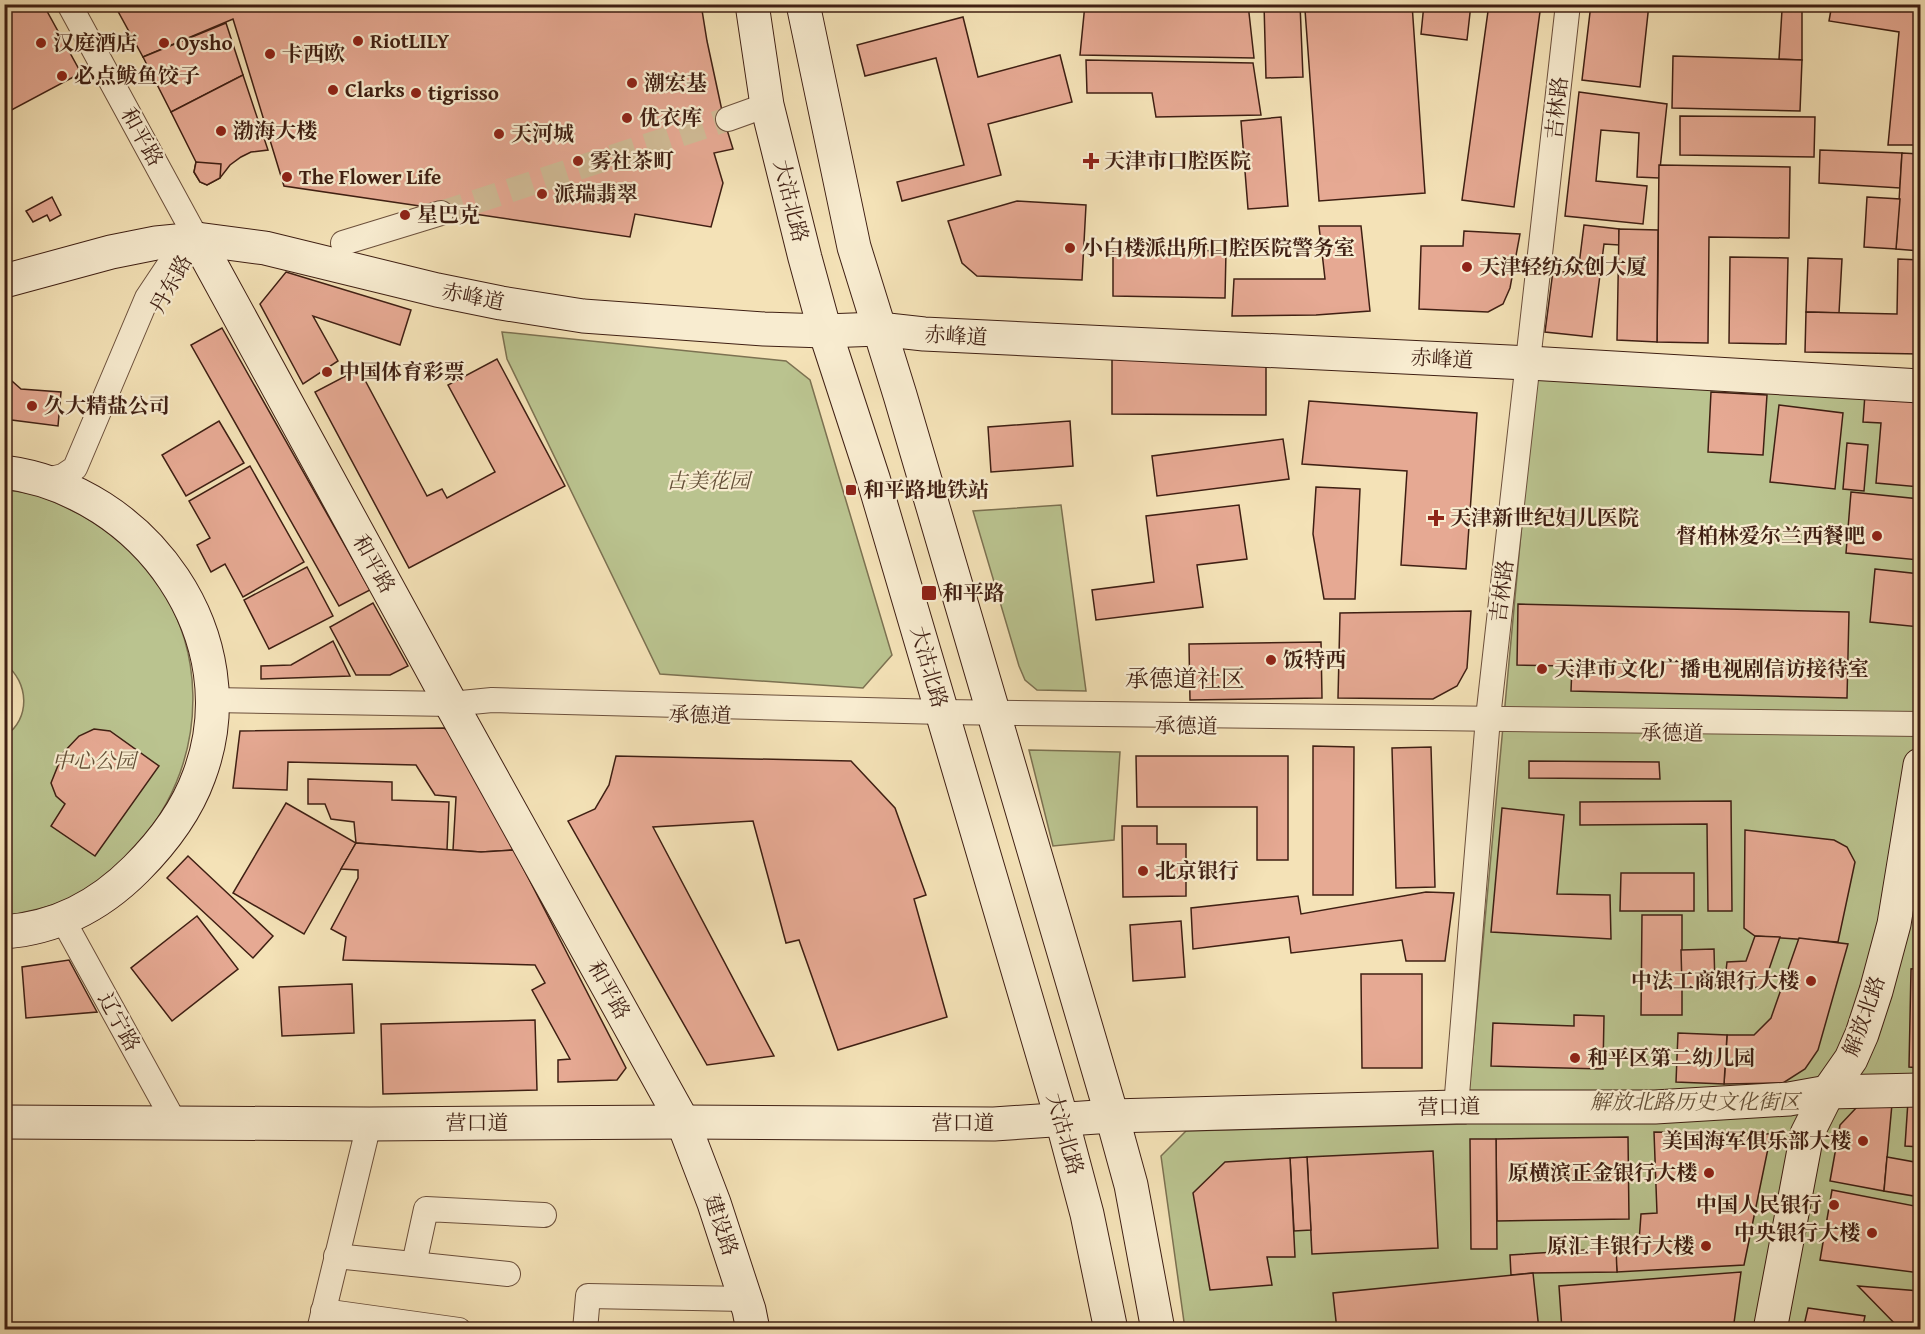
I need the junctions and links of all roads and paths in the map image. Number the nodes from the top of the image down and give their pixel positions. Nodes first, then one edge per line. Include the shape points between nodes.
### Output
1 (69, 4) edge
2 (752, 4) edge
3 (803, 4) edge
4 (1568, 4) edge
5 (767, 105) junction
6 (728, 119) tunnel mouth
7 (441, 213) tunnel mouth
8 (197, 239) junction
9 (343, 243) dead end
10 (4, 281) edge
11 (879, 329) junction
12 (825, 331) junction
13 (1529, 363) junction
14 (1920, 386) edge
15 (4, 472) edge
16 (47, 480) junction
17 (91, 501) junction
18 (211, 700) junction
19 (451, 704) junction
20 (943, 717) junction
21 (995, 718) junction
22 (1487, 724) junction
23 (1920, 726) edge
24 (1920, 765) edge
25 (63, 920) junction
26 (4, 932) edge
27 (1920, 1090) edge
28 (1828, 1092) junction
29 (1456, 1107) junction
30 (1112, 1116) junction
31 (1062, 1120) junction
32 (4, 1122) edge
33 (683, 1122) junction
34 (175, 1123) junction
35 (369, 1124) junction
36 (544, 1215) dead end
37 (336, 1256) junction
38 (414, 1264) junction
39 (508, 1274) dead end
40 (749, 1314) edge
41 (321, 1320) edge
42 (459, 1329) edge
43 (585, 1329) edge
44 (1111, 1329) edge
45 (1158, 1329) edge
46 (1770, 1329) edge

1 - 8 street, 和平路
2 - 5 main road, 大沽北路
3 - 11 main road via 851,234
4 - 13 street, 吉林路
5 - 6 street
5 - 12 main road, 大沽北路
7 - 9 street
8 - 10 main road, 赤峰道 via 111,252
8 - 12 main road, 赤峰道 via 265,248 437,290 572,314
8 - 16 street, 丹东路 via 169,265 147,298 75,468
8 - 17 street, 丹东路 via 163,292 87,462 83,478
8 - 19 main road, 和平路
11 - 12 main road, 赤峰道
11 - 13 main road, 赤峰道
11 - 21 main road
12 - 20 main road, 大沽北路
13 - 14 main road, 赤峰道
13 - 22 street, 吉林路
15 - 16 main road
16 - 17 main road
17 - 18 main road via 150,547 177,582 200,633 210,673
18 - 19 street, 承德道
18 - 25 main road via 207,748 200,775 169,832 117,887
19 - 20 street, 承德道 via 492,700
19 - 33 main road, 和平路
20 - 21 street, 承德道
20 - 31 main road, 大沽北路
21 - 22 street, 承德道
21 - 30 main road
22 - 23 street, 承德道
22 - 29 street, 吉林路
24 - 28 main road, 解放北路 via 1894,924 1876,991 1851,1059
25 - 26 main road
25 - 34 street, 辽宁路
27 - 28 main road, 营口道
28 - 29 main road, 营口道 via 1789,1099 1655,1107
28 - 46 main road, 解放北路 via 1807,1134
29 - 30 main road, 营口道
30 - 31 main road, 营口道
30 - 45 main road via 1131,1185
31 - 33 main road, 营口道 via 994,1124
31 - 44 main road, 大沽北路
32 - 34 main road, 营口道
33 - 35 main road, 营口道
33 - 40 main road, 建设路
34 - 35 main road, 营口道
35 - 37 street
36 - 38 street via 426,1209
37 - 38 street
37 - 41 street
38 - 39 street
40 - 43 street via 588,1296
41 - 42 street

